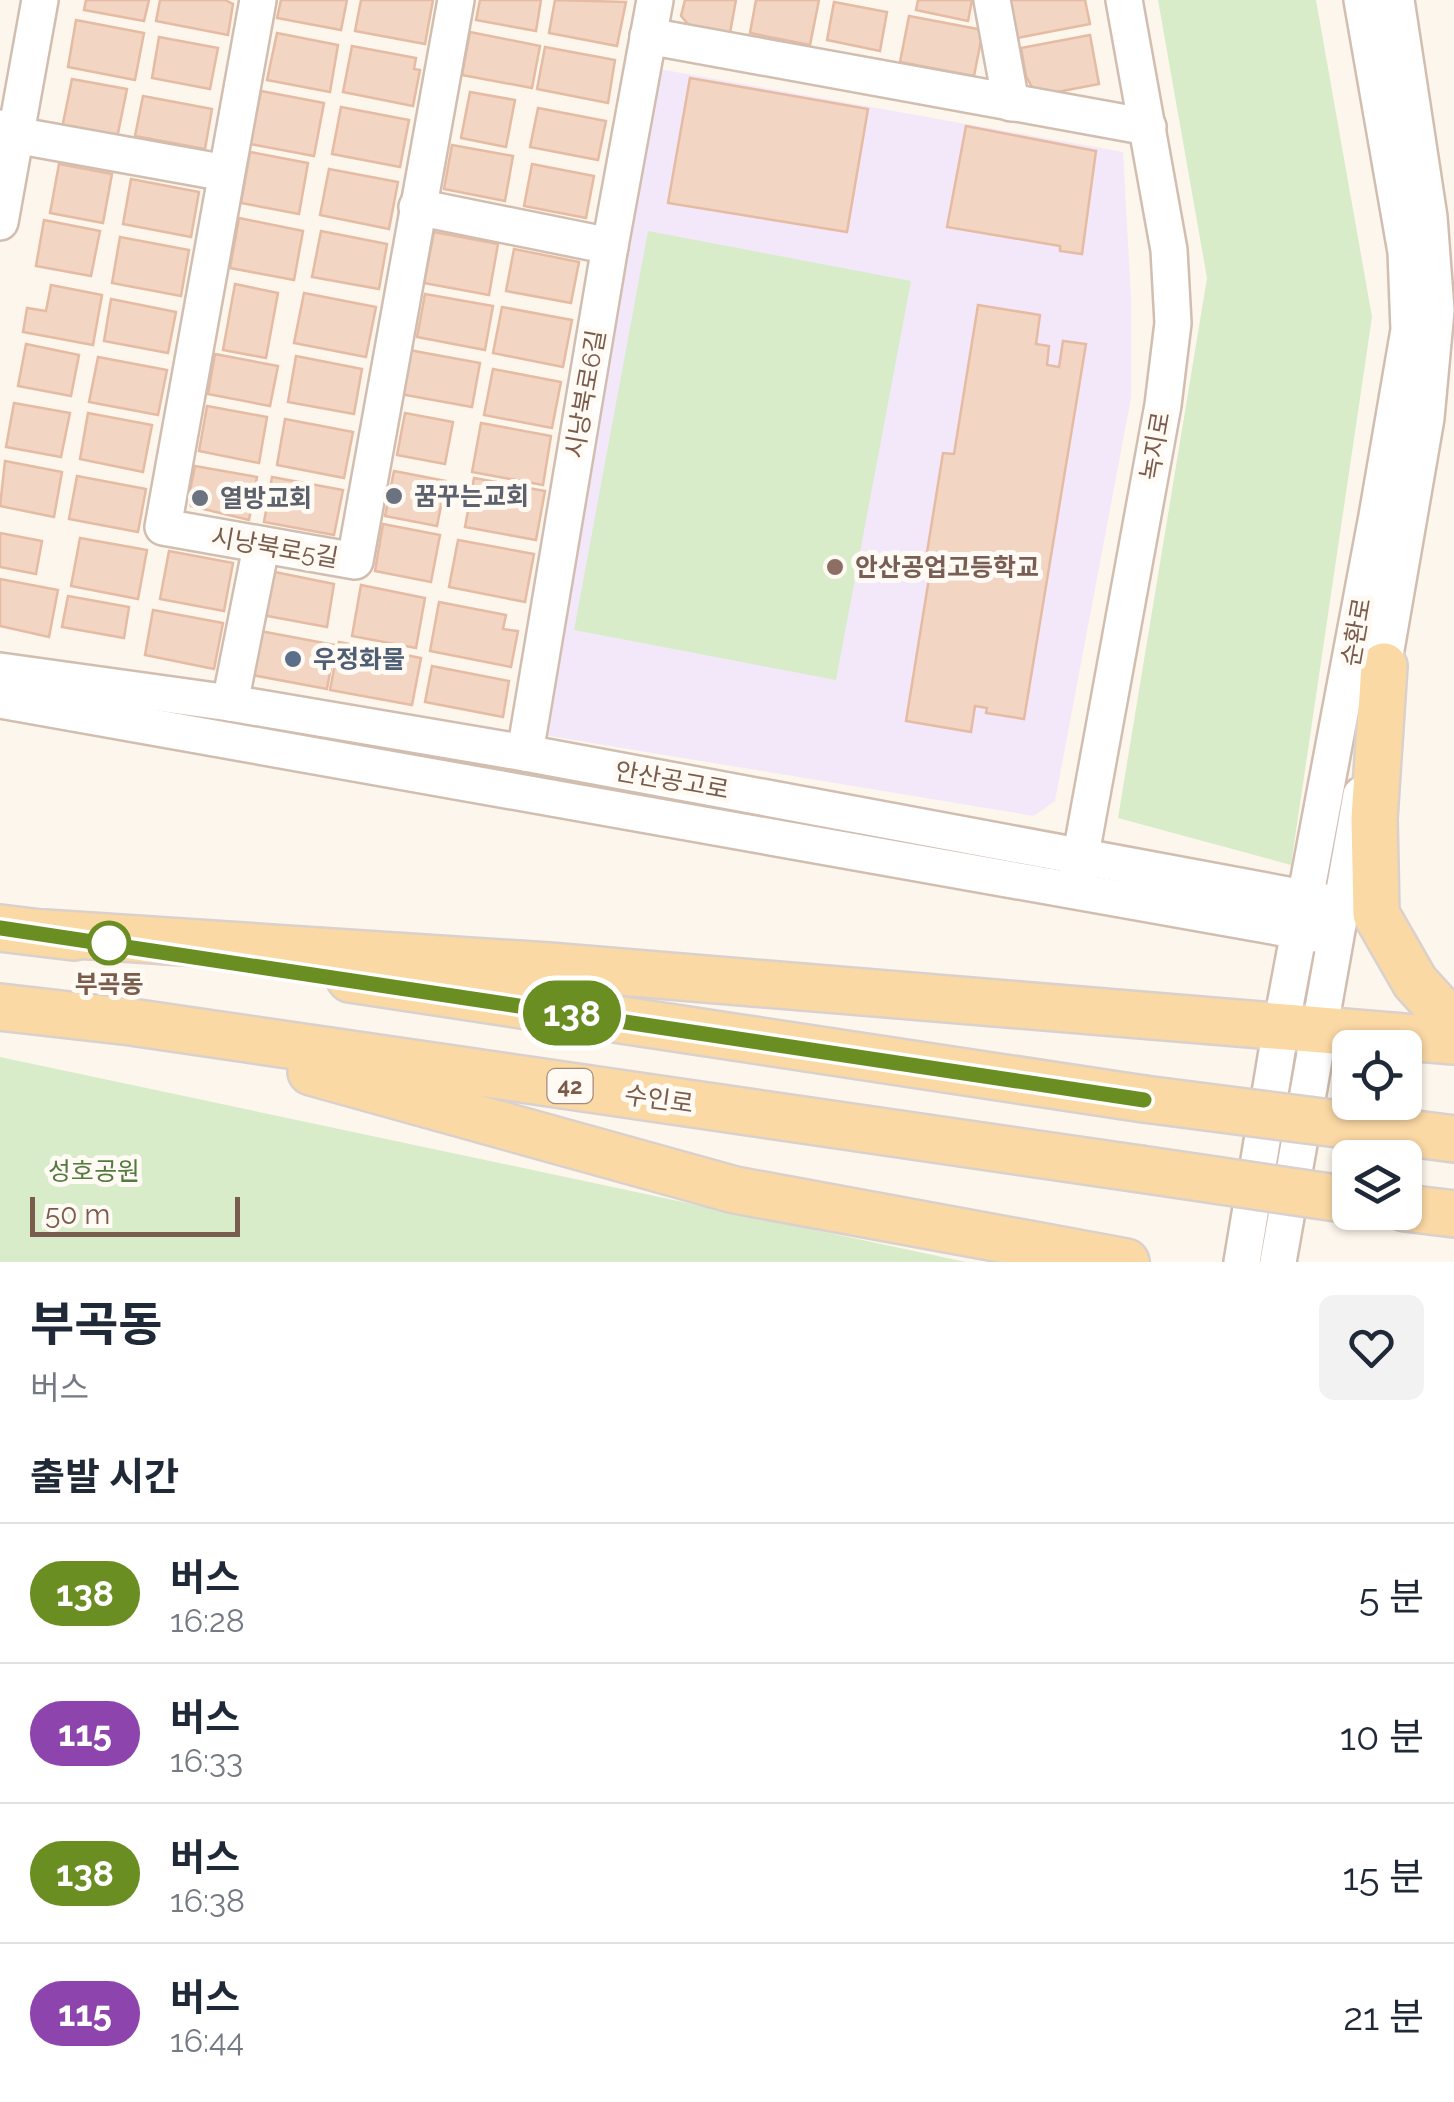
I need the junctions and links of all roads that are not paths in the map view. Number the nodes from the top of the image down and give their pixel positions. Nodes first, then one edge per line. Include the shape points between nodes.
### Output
1 (40, 0) edge
2 (258, 0) edge
3 (456, 0) edge
4 (655, 0) edge
5 (992, 0) edge
6 (1124, 0) edge
7 (1362, 0) edge
8 (1396, 0) edge
9 (648, 36) junction
10 (1011, 102) junction
11 (1148, 127) junction
12 (8, 132) edge
13 (226, 173) junction
14 (417, 207) junction
15 (0, 222) edge
16 (610, 246) junction
17 (262, 547) junction
18 (1384, 666) junction
19 (0, 671) edge
20 (0, 700) edge
21 (230, 703) junction
22 (525, 753) junction
23 (1077, 872) junction
24 (1320, 917) junction
25 (0, 928) edge
26 (45, 933) junction
27 (0, 1006) edge
28 (131, 1022) junction
29 (1454, 1025) edge
30 (1301, 1028) junction
31 (1454, 1042) edge
32 (1435, 1136) edge
33 (1332, 1197) edge
34 (1422, 1210) edge
35 (1454, 1214) edge
36 (1126, 1262) edge
37 (1242, 1262) edge
38 (1278, 1262) edge

1 - 12 street
2 - 13 street, 시낭북로5길
3 - 14 street, 시낭북로5길
4 - 9 street, 시낭북로6길
5 - 10 street
6 - 11 street, 녹지로
7 - 24 street, 순환로 via 1406,252 1409,330
8 - 18 street, 순환로 via 1427,200 1436,310 1426,418
9 - 10 street
9 - 16 street, 시낭북로6길
10 - 11 street
11 - 23 street, 녹지로 via 1169,250 1173,323
12 - 13 street
12 - 15 street
13 - 17 street, 시낭북로5길 via 163,528
14 - 16 street
14 - 17 street, 시낭북로5길 via 355,561
16 - 22 street, 시낭북로6길
17 - 21 street
18 - 24 street, 순환로
18 - 29 main road via 1374,818 1376,914 1415,982
19 - 21 street, 안산공고로
20 - 23 street, 안산공고로
21 - 22 street, 안산공고로
22 - 23 street, 안산공고로
23 - 24 street, 안산공고로
24 - 30 street, 순환로
25 - 26 main road
26 - 30 main road via 550,966
26 - 32 main road, bridge via 1144,1100
27 - 28 main road, 수인로 / 42
28 - 33 main road, 수인로 / 42, bridge
28 - 36 main road via 734,1190
30 - 31 main road
30 - 37 street, 순환로
30 - 38 street, 순환로
34 - 35 main road

